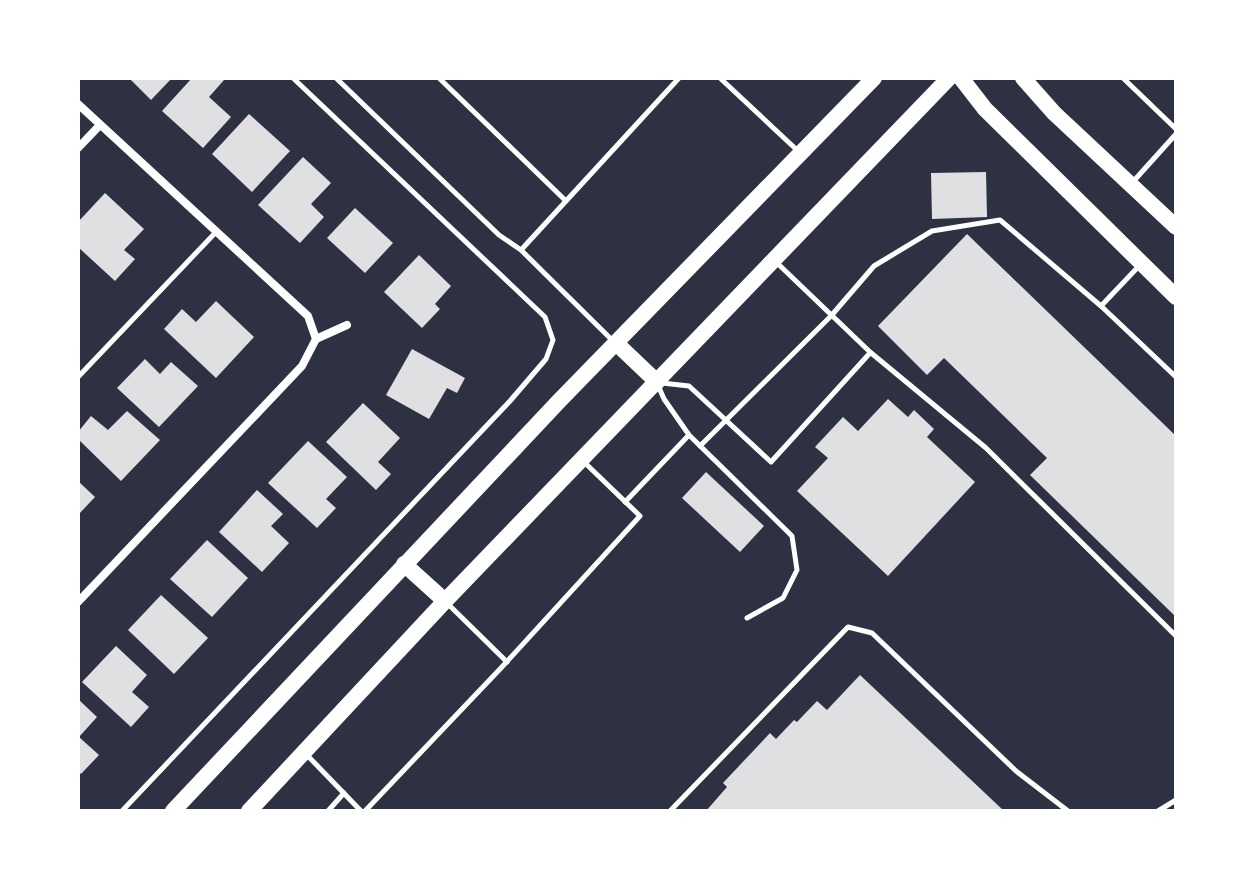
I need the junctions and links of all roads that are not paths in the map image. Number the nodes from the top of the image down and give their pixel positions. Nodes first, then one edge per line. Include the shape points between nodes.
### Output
1 (293, 78) edge
2 (336, 78) edge
3 (439, 78) edge
4 (679, 78) edge
5 (720, 78) edge
6 (874, 78) edge
7 (949, 78) edge
8 (961, 78) edge
9 (1023, 78) edge
10 (1123, 78) edge
11 (78, 104) edge
12 (100, 125) junction
13 (1176, 131) edge
14 (78, 148) edge
15 (801, 153) junction
16 (1131, 184) junction
17 (566, 201) junction
18 (1176, 227) edge
19 (216, 232) junction
20 (521, 250) junction
21 (774, 260) junction
22 (1141, 264) junction
23 (1176, 297) edge
24 (1101, 306) junction
25 (831, 316) junction
26 (347, 325) dead end
27 (316, 339) junction
28 (616, 343) junction
29 (870, 352) junction
30 (78, 377) edge
31 (1176, 377) edge
32 (657, 382) junction
33 (728, 421) junction
34 (689, 435) junction
35 (700, 446) junction
36 (582, 460) junction
37 (625, 502) junction
38 (404, 564) junction
39 (445, 601) junction
40 (78, 602) edge
41 (747, 618) dead end
42 (1176, 636) edge
43 (507, 662) junction
44 (305, 752) junction
45 (344, 793) junction
46 (1176, 800) edge
47 (122, 811) edge
48 (173, 811) edge
49 (249, 811) edge
50 (328, 811) edge
51 (363, 811) edge
52 (670, 811) edge
53 (1068, 811) edge
54 (1158, 811) edge

1 - 47 lane via 545,317 553,340 546,359 510,401
2 - 20 lane
3 - 17 lane
4 - 17 lane
5 - 15 lane
6 - 15 main road
7 - 21 main road
8 - 22 main road via 985,109
9 - 16 main road
10 - 13 lane
11 - 12 street
12 - 14 street
12 - 19 street
13 - 16 lane
15 - 28 main road
16 - 18 main road
17 - 20 lane
19 - 27 street via 308,316
19 - 30 lane
20 - 28 lane
21 - 25 lane
21 - 32 main road
22 - 23 main road
22 - 24 lane
24 - 25 lane via 1000,220 932,231 874,266
24 - 31 lane
25 - 29 lane
25 - 33 lane
26 - 27 street
27 - 40 street via 302,366
28 - 32 main road
28 - 38 main road
29 - 33 lane via 771,462
29 - 42 lane via 986,448
32 - 33 lane via 689,386
32 - 34 lane
32 - 36 main road
33 - 35 lane
34 - 35 lane
34 - 37 lane
35 - 41 lane via 792,536 797,570 783,598
36 - 37 lane
36 - 39 main road
37 - 43 lane via 640,516
38 - 39 main road
38 - 48 main road
39 - 43 lane
39 - 44 main road
43 - 51 lane
44 - 45 lane
44 - 49 main road
45 - 50 lane
45 - 51 lane
46 - 54 lane
52 - 53 lane via 848,627 872,633 1016,771

